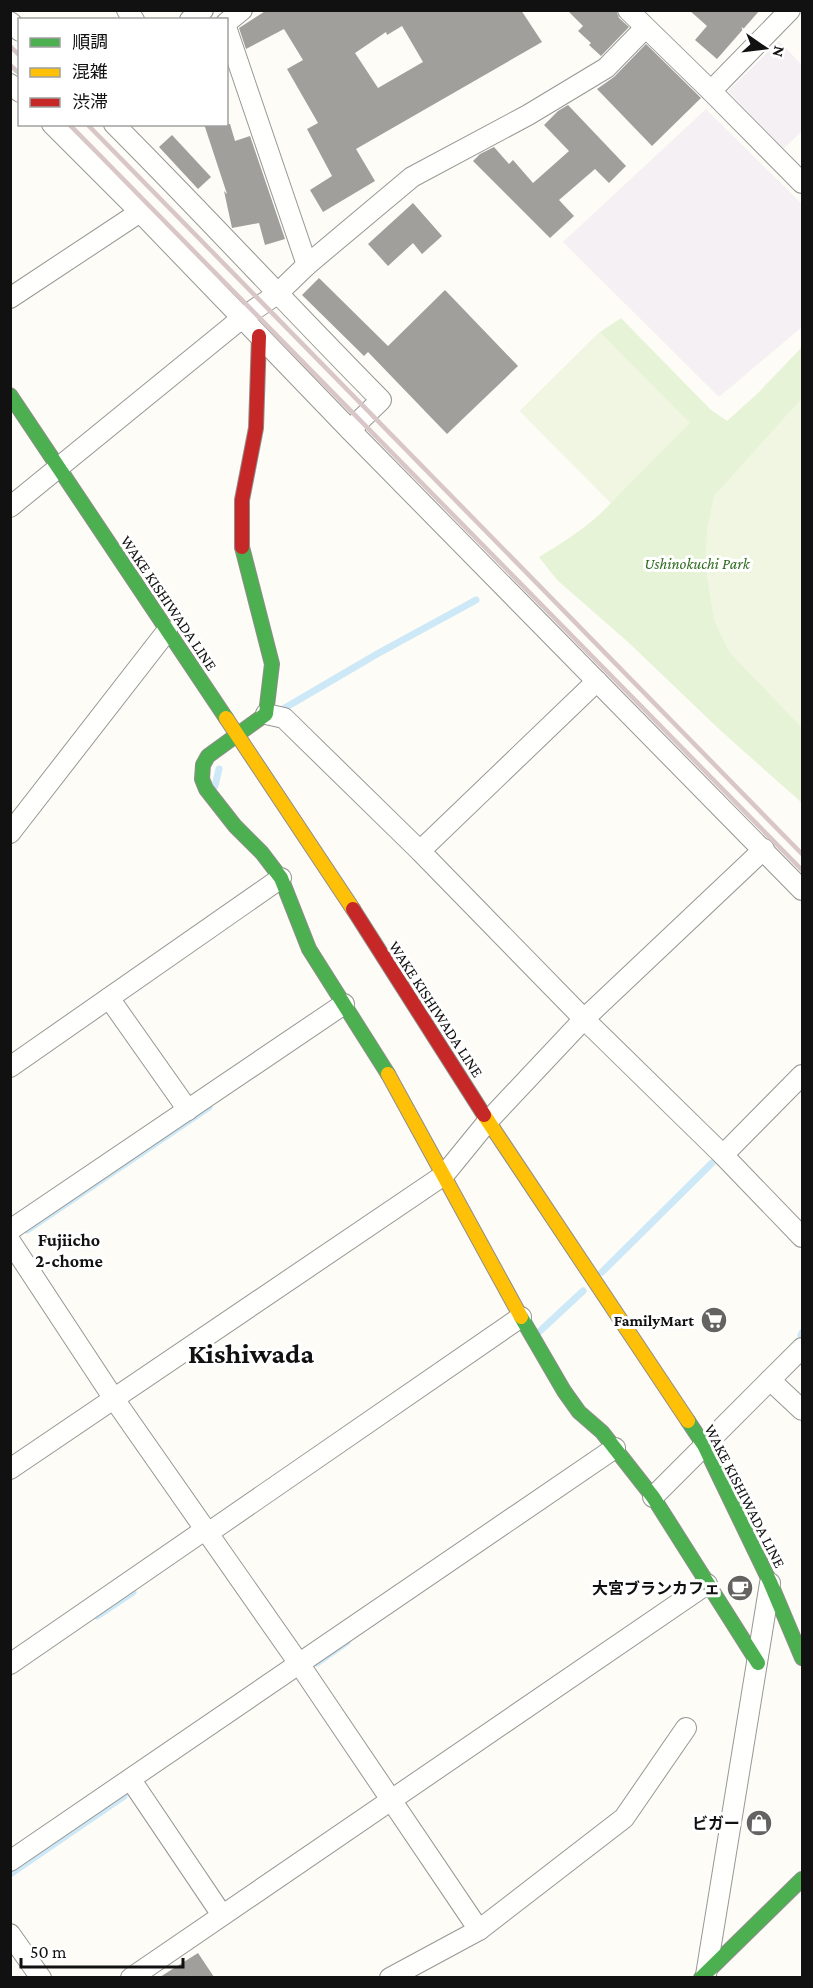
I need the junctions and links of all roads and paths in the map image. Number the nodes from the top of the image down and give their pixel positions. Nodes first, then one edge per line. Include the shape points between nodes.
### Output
1 (242, 10) edge
2 (628, 10) edge
3 (790, 10) edge
4 (228, 21) edge
5 (645, 28) junction
6 (228, 29) edge
7 (711, 91) junction
8 (54, 126) edge
9 (116, 126) edge
10 (802, 183) edge
11 (140, 212) junction
12 (307, 265) junction
13 (277, 294) junction
14 (10, 298) edge
15 (242, 318) junction
16 (259, 336) junction
17 (10, 395) edge
18 (350, 430) junction
19 (58, 468) junction
20 (10, 507) edge
21 (167, 631) junction
22 (597, 681) junction
23 (266, 714) junction
24 (237, 734) junction
25 (10, 833) edge
26 (764, 849) junction
27 (420, 851) junction
28 (281, 878) junction
29 (802, 890) edge
30 (109, 998) junction
31 (344, 1004) junction
32 (584, 1019) junction
33 (10, 1067) edge
34 (802, 1075) edge
35 (188, 1110) junction
36 (489, 1121) junction
37 (723, 1155) junction
38 (444, 1174) junction
39 (10, 1230) edge
40 (802, 1237) edge
41 (10, 1241) edge
42 (521, 1317) junction
43 (802, 1348) edge
44 (770, 1380) junction
45 (114, 1399) junction
46 (802, 1410) edge
47 (704, 1445) junction
48 (615, 1449) junction
49 (10, 1469) edge
50 (652, 1497) junction
51 (207, 1531) junction
52 (770, 1581) junction
53 (706, 1584) junction
54 (796, 1623) edge
55 (802, 1658) edge
56 (758, 1663) junction
57 (10, 1664) edge
58 (300, 1665) junction
59 (686, 1728) dead end
60 (131, 1780) junction
61 (391, 1800) junction
62 (10, 1861) edge
63 (802, 1879) edge
64 (222, 1915) junction
65 (479, 1930) junction
66 (10, 1934) edge
67 (705, 1975) edge
68 (41, 1977) edge
69 (131, 1977) edge
70 (390, 1977) edge

1 - 4 street
2 - 5 street
3 - 7 street
5 - 7 street
5 - 12 street via 606,68 412,177
6 - 12 street
7 - 10 street
8 - 11 street
9 - 13 street
11 - 14 street
11 - 15 street
12 - 13 street
13 - 15 street
13 - 18 street via 381,400
15 - 16 street
15 - 19 street
16 - 18 street
16 - 23 street via 256,428 242,500 242,546 272,664
17 - 19 street, WAKE KISHIWADA LINE
18 - 22 street
19 - 20 street
19 - 21 street, WAKE KISHIWADA LINE
21 - 24 street, WAKE KISHIWADA LINE
21 - 25 street
22 - 26 street
22 - 27 street
23 - 24 street
23 - 27 street via 284,718
24 - 28 street via 208,756 202,778 235,826
24 - 36 street, WAKE KISHIWADA LINE
26 - 29 street
26 - 32 street
27 - 32 street
28 - 30 street
28 - 31 street via 309,949
30 - 33 street
30 - 35 street
31 - 35 street
31 - 38 street
32 - 36 street
32 - 37 street
34 - 37 street
35 - 39 street
36 - 38 street
36 - 47 street, WAKE KISHIWADA LINE
37 - 40 street
38 - 42 street
38 - 45 street
41 - 45 street
42 - 48 street via 564,1391
42 - 51 street
43 - 44 street
44 - 46 street
44 - 47 street
45 - 49 street
45 - 51 street
47 - 50 street
47 - 52 street, WAKE KISHIWADA LINE
48 - 50 street
48 - 58 street
50 - 53 street
51 - 57 street
51 - 58 street
52 - 54 street, WAKE KISHIWADA LINE
52 - 56 street
53 - 56 street
53 - 61 street
54 - 55 street, WAKE KISHIWADA LINE
56 - 67 street
58 - 60 street
58 - 61 street
59 - 65 street via 624,1818
60 - 62 street
60 - 64 street
61 - 64 street
61 - 65 street
63 - 67 street
64 - 69 street
65 - 70 street
66 - 68 street

